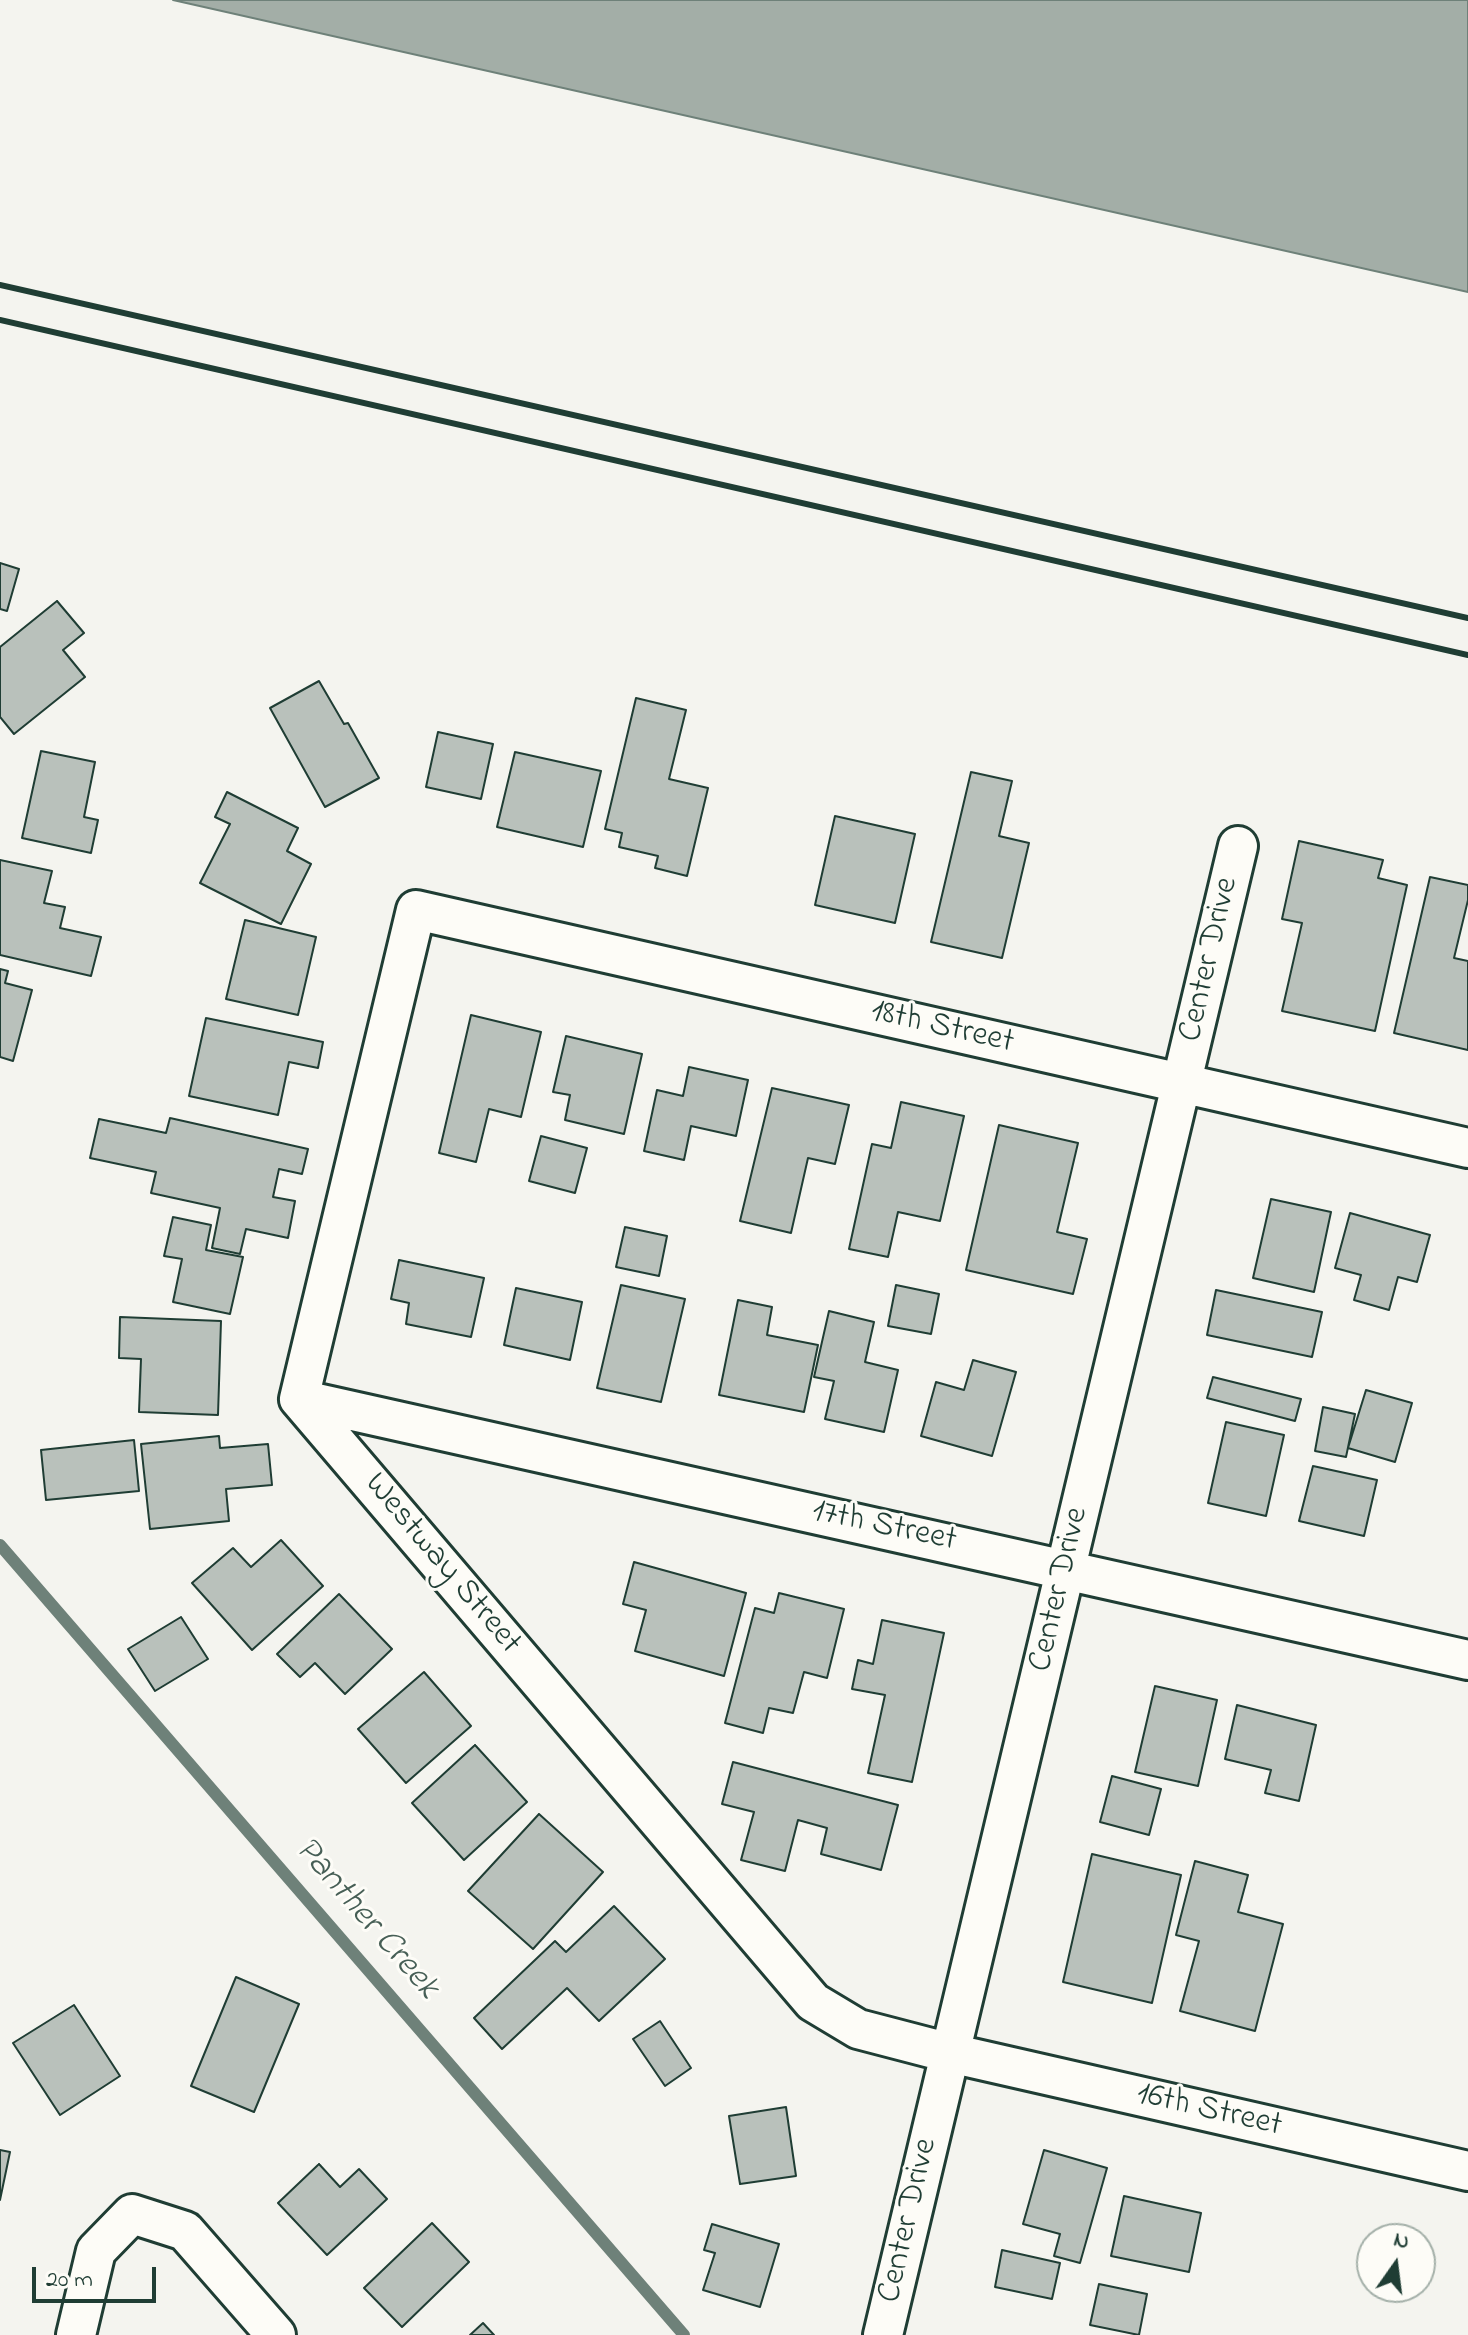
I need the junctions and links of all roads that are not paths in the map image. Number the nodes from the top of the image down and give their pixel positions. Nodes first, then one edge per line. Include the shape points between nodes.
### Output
1 (1238, 846) dead end
2 (1181, 1084) junction
3 (1468, 1148) edge
4 (299, 1399) junction
5 (1066, 1568) junction
6 (1468, 1660) edge
7 (950, 2053) junction
8 (1468, 2171) edge
9 (76, 2335) edge
10 (276, 2335) edge
11 (883, 2335) edge

1 - 2 street, Center Drive
2 - 3 street, 18th Street
2 - 4 street, 18th Street via 416,910
2 - 5 street, Center Drive
4 - 5 street, 17th Street
4 - 7 street, Westway Street via 813,2002 858,2029
5 - 6 street, 17th Street
5 - 7 street, Center Drive
7 - 8 street, 16th Street
7 - 11 street, Center Drive
9 - 10 street via 96,2251 132,2214 185,2231

